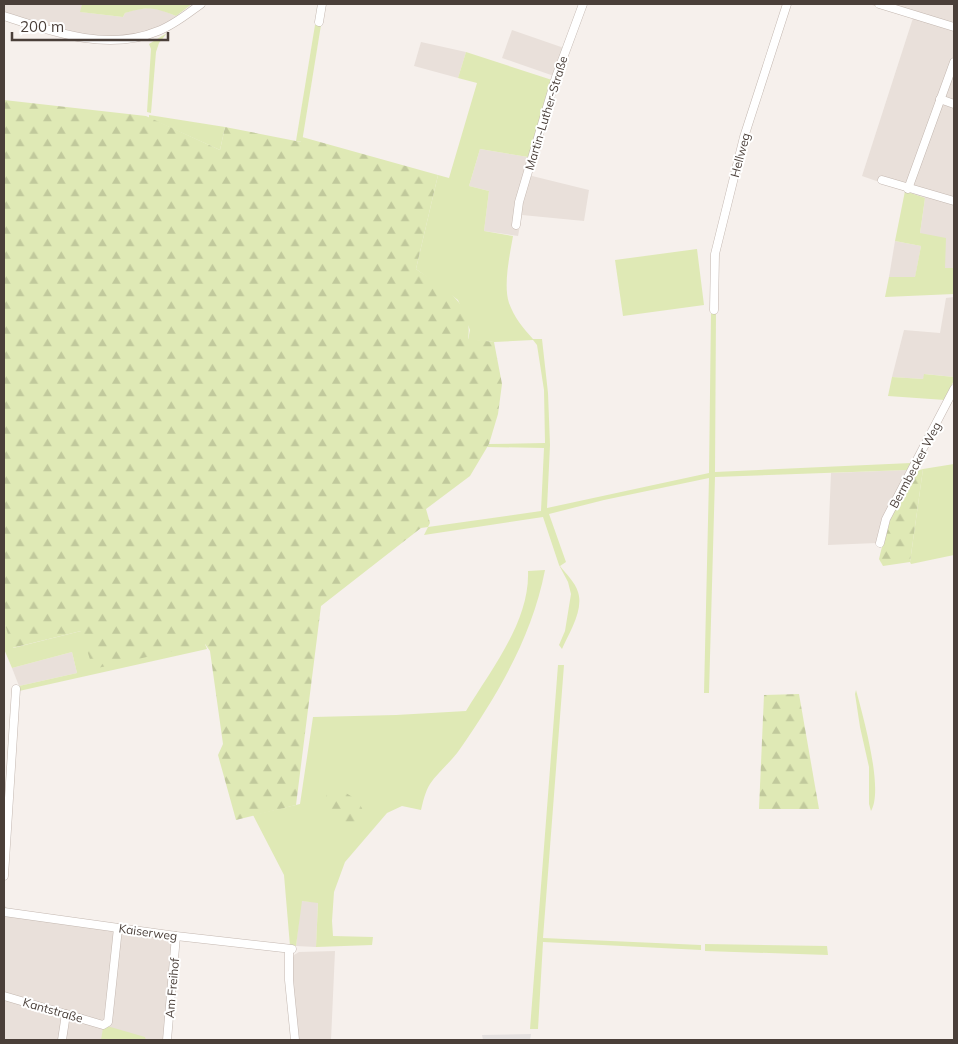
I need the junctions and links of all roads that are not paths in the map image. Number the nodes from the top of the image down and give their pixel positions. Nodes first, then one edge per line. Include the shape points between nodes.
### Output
1 (200, 4) edge
2 (322, 4) edge
3 (583, 4) edge
4 (786, 4) edge
5 (879, 4) edge
6 (4, 16) edge
7 (318, 22) dead end
8 (954, 27) edge
9 (954, 62) edge
10 (940, 99) junction
11 (954, 104) edge
12 (882, 180) dead end
13 (908, 189) junction
14 (954, 202) edge
15 (516, 225) dead end
16 (714, 310) dead end
17 (954, 389) edge
18 (880, 543) dead end
19 (16, 689) dead end
20 (7, 780) edge
21 (4, 876) edge
22 (4, 912) edge
23 (118, 928) junction
24 (176, 936) junction
25 (4, 996) edge
26 (66, 1014) junction
27 (62, 1040) edge
28 (167, 1040) edge
29 (295, 1040) edge

1 - 6 street via 160,30 117,40 76,37
2 - 7 street
3 - 15 street, Martin-Luther-Straße via 556,77 519,202
4 - 16 street, Hellweg via 744,137 715,254
5 - 8 street
9 - 10 street
10 - 11 street
10 - 13 street
12 - 13 street
13 - 14 street
17 - 18 street, Bermbecker Weg via 886,519
19 - 20 street
20 - 21 street
22 - 23 street, Kaiserweg
23 - 24 street, Kaiserweg
23 - 26 street, Kantstraße via 108,1022 103,1025
24 - 28 street, Am Freihof
24 - 29 street, Kaiserweg via 290,949 289,980
25 - 26 street, Kantstraße
26 - 27 street

